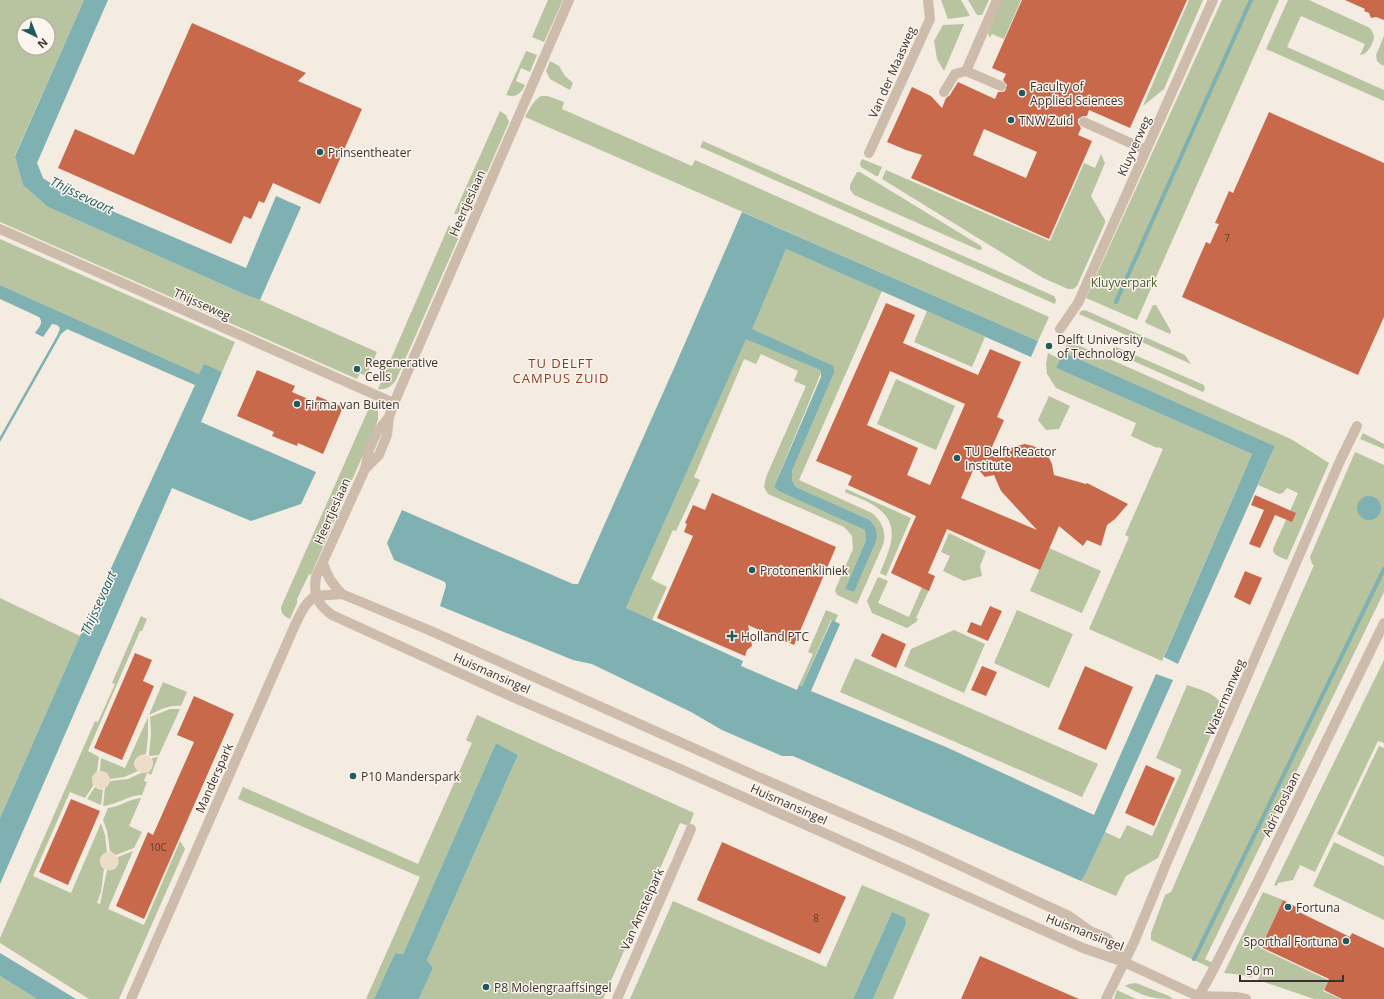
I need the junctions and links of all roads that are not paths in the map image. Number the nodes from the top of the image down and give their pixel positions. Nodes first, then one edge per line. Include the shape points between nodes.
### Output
1 (569, 0) edge
2 (928, 0) edge
3 (997, 0) edge
4 (1213, 0) edge
5 (966, 71) junction
6 (1001, 86) dead end
7 (944, 92) dead end
8 (1084, 122) dead end
9 (1146, 150) junction
10 (869, 153) dead end
11 (0, 229) edge
12 (1060, 328) dead end
13 (394, 403) junction
14 (1357, 426) dead end
15 (323, 563) junction
16 (342, 594) junction
17 (316, 596) junction
18 (1384, 623) edge
19 (691, 829) dead end
20 (1124, 962) junction
21 (1200, 998) edge
22 (131, 999) edge
23 (617, 999) edge
24 (1106, 999) edge
25 (1246, 999) edge

1 - 13 street, Heertjeslaan
2 - 10 street, Van der Maasweg via 930,19
3 - 5 street
4 - 9 street, Kluyverweg
5 - 6 street
5 - 7 street via 955,74
8 - 9 street
9 - 12 street, Kluyverweg via 1078,303
11 - 13 street, Thijsseweg
13 - 15 street, Heertjeslaan via 389,417 377,432 369,450 365,470
14 - 20 street, Watermanweg
15 - 16 street, Heertjeslaan via 326,575
15 - 17 street, Heertjeslaan via 316,577
16 - 17 street
16 - 20 street, Huismansingel via 918,846 1069,916 1090,931 1107,938
17 - 20 street, Huismansingel via 321,606 332,615 474,680 1083,948
17 - 22 street, Manderspark via 308,602 295,625
18 - 21 street, Adri Boslaan
19 - 23 street, Van Amstelpark
20 - 21 street
20 - 24 street, Watermanweg
21 - 25 street

